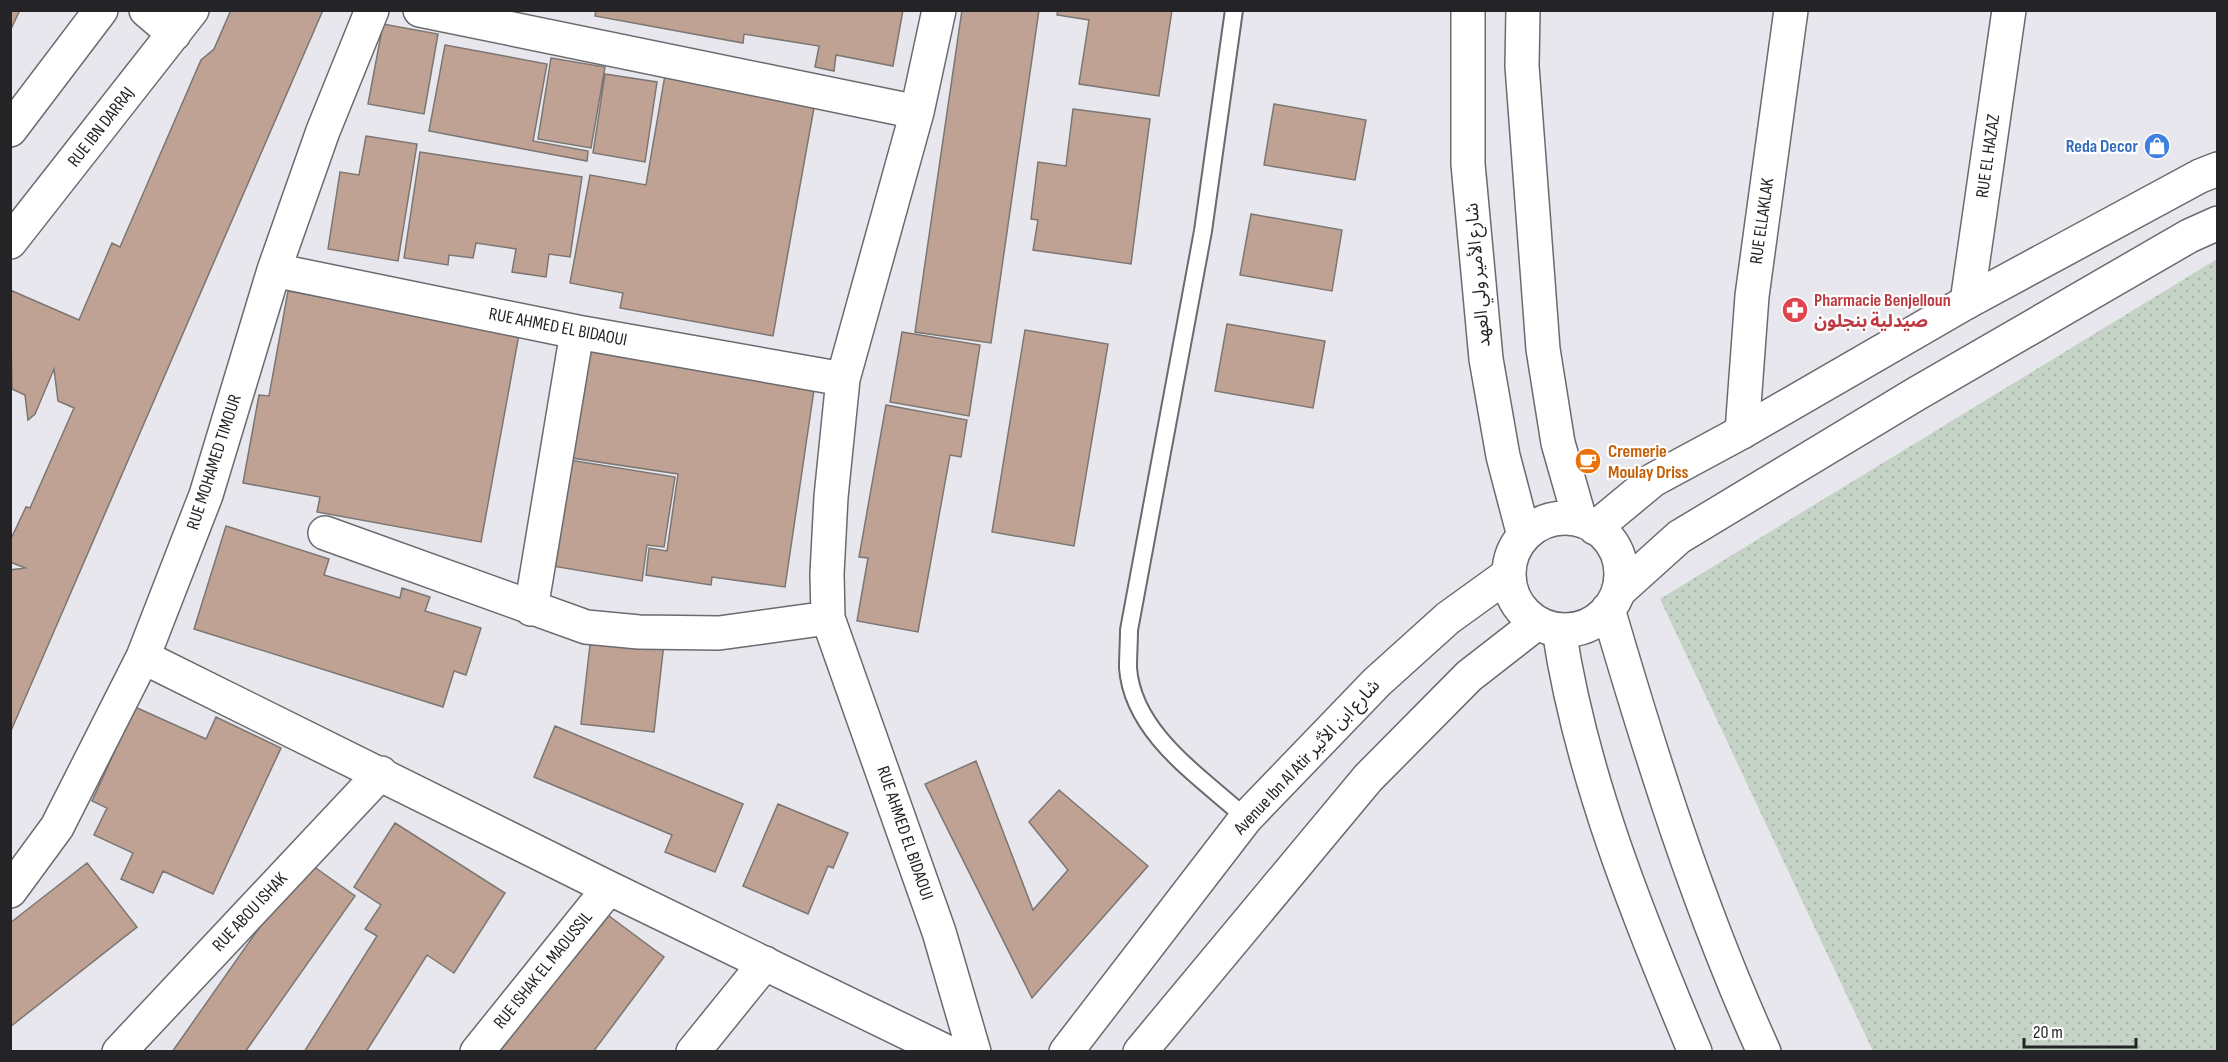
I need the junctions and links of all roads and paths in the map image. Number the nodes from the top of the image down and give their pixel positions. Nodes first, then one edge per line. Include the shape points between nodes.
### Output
1 (101, 10) edge
2 (146, 10) edge
3 (372, 10) edge
4 (420, 10) edge
5 (939, 10) edge
6 (1234, 10) edge
7 (1468, 10) edge
8 (1523, 10) edge
9 (1791, 10) edge
10 (2009, 10) edge
11 (183, 22) edge
12 (917, 112) junction
13 (10, 130) edge
14 (2217, 169) edge
15 (2217, 223) edge
16 (10, 242) edge
17 (274, 270) junction
18 (1967, 302) junction
19 (577, 332) junction
20 (843, 379) junction
21 (1743, 432) junction
22 (1588, 524) junction
23 (325, 533) dead end
24 (1524, 537) junction
25 (1509, 574) junction
26 (1613, 601) junction
27 (531, 609) junction
28 (828, 618) junction
29 (1548, 626) junction
30 (143, 657) junction
31 (381, 773) junction
32 (1246, 818) junction
33 (609, 888) junction
34 (10, 891) edge
35 (765, 963) junction
36 (119, 1052) edge
37 (477, 1052) edge
38 (693, 1052) edge
39 (947, 1052) edge
40 (974, 1052) edge
41 (1066, 1052) edge
42 (1140, 1052) edge
43 (1695, 1052) edge
44 (1764, 1052) edge

1 - 13 street
2 - 11 street
3 - 17 street, RUE MOHAMED TIMOUR via 323,131
4 - 12 street
5 - 12 street, RUE AHMED EL BIDAOUI
6 - 32 lane via 1203,231 1130,630 1128,669 1138,706 1164,744
7 - 24 street, شارع الأمير ولي العهد via 1468,164 1486,359 1503,456
8 - 22 street via 1522,66 1543,349 1558,443
9 - 21 street, RUE ELLAKLAK via 1752,296
10 - 18 street, RUE EL HAZAZ
11 - 16 street, RUE IBN DARRAJ
12 - 20 street, RUE AHMED EL BIDAOUI
14 - 18 street
15 - 26 street via 2179,241 1916,394 1679,537
17 - 19 street, RUE AHMED EL BIDAOUI
17 - 30 street, RUE MOHAMED TIMOUR via 206,495
18 - 21 street
19 - 20 street, RUE AHMED EL BIDAOUI
19 - 27 street
20 - 28 street, RUE AHMED EL BIDAOUI via 831,497
21 - 22 street via 1653,480
22 - 24 street via 1552,520
22 - 26 street via 1610,541 1618,559 1620,573
23 - 27 street
24 - 25 street via 1513,554
25 - 29 street via 1515,600 1524,613
25 - 32 street, Avenue Ibn Al Atir شارع ابن الأثير via 1448,618 1377,682
26 - 29 street via 1584,627
26 - 44 street via 1659,777 1731,979
27 - 28 street via 586,627 639,632 719,633
28 - 40 street, RUE AHMED EL BIDAOUI via 939,932
29 - 42 street via 1469,676 1368,778
29 - 43 street via 1566,676 1599,802
30 - 31 street
30 - 34 street, RUE MOHAMED TIMOUR via 57,827
31 - 33 street
31 - 36 street, RUE ABOU ISHAK
32 - 41 street, Avenue Ibn Al Atir شارع ابن الأثير
33 - 35 street
33 - 37 street, RUE ISHAK EL MAOUSSIL
35 - 38 street
35 - 39 street

